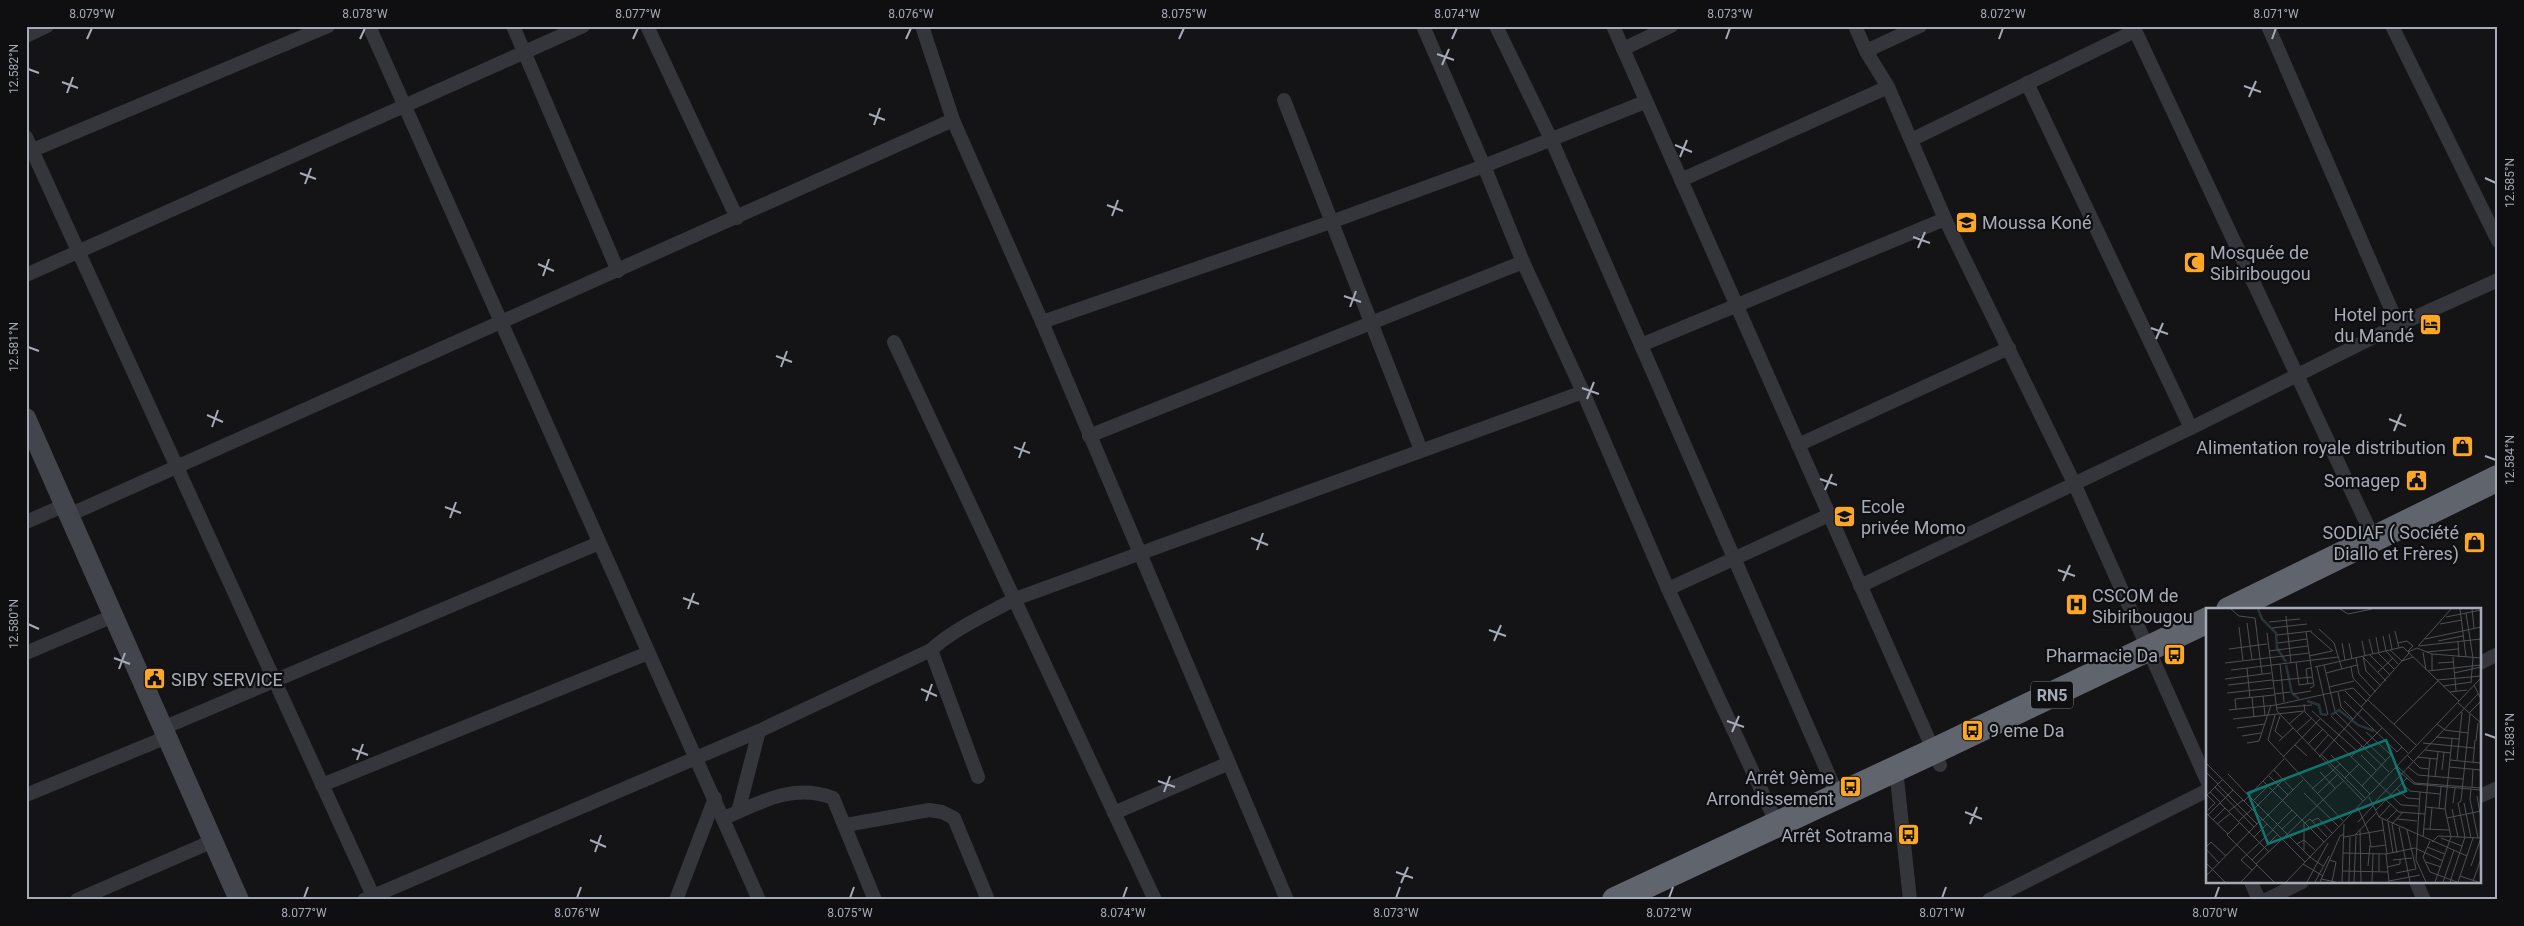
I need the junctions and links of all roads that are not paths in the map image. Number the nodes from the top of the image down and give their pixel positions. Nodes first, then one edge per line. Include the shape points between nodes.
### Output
1 (47, 26) edge
2 (328, 26) edge
3 (369, 26) edge
4 (513, 26) edge
5 (583, 26) edge
6 (647, 26) edge
7 (922, 26) edge
8 (1423, 26) edge
9 (1496, 26) edge
10 (1613, 26) edge
11 (1671, 26) edge
12 (1855, 26) edge
13 (1920, 26) edge
14 (2268, 26) edge
15 (2392, 26) edge
16 (2134, 29) edge
17 (26, 36) edge
18 (1622, 48) junction
19 (1866, 51) junction
20 (524, 53) junction
21 (2027, 83) junction
22 (1888, 87) junction
23 (1284, 100) dead end
24 (1645, 102) junction
25 (405, 106) junction
26 (953, 120) junction
27 (26, 136) edge
28 (1551, 139) junction
29 (1911, 140) junction
30 (32, 150) junction
31 (1484, 166) junction
32 (1681, 180) junction
33 (737, 218) junction
34 (1945, 219) junction
35 (1331, 222) junction
36 (2498, 241) edge
37 (79, 252) junction
38 (1523, 262) junction
39 (618, 271) junction
40 (26, 275) edge
41 (2498, 280) edge
42 (1736, 306) junction
43 (1042, 322) junction
44 (1371, 322) junction
45 (501, 323) junction
46 (2398, 325) junction
47 (894, 342) dead end
48 (1641, 345) junction
49 (2009, 348) junction
50 (2297, 377) junction
51 (1583, 392) junction
52 (26, 418) edge
53 (2191, 428) junction
54 (1089, 436) junction
55 (1798, 445) junction
56 (1421, 450) junction
57 (177, 467) junction
58 (2498, 478) edge
59 (2074, 483) junction
60 (2498, 496) edge
61 (67, 510) junction
62 (1829, 515) junction
63 (26, 522) edge
64 (2374, 539) junction
65 (599, 543) junction
66 (1139, 554) junction
67 (1734, 559) junction
68 (1860, 586) junction
69 (1668, 589) junction
70 (1015, 600) junction
71 (2233, 608) edge
72 (2271, 608) edge
73 (114, 616) junction
74 (2206, 621) edge
75 (2206, 640) edge
76 (931, 650) junction
77 (26, 653) edge
78 (648, 653) junction
79 (2498, 654) edge
80 (2153, 656) junction
81 (2482, 662) edge
82 (275, 681) junction
83 (759, 731) junction
84 (165, 732) junction
85 (695, 758) junction
86 (1937, 758) junction
87 (1229, 763) junction
88 (978, 777) dead end
89 (1897, 777) junction
90 (2206, 779) edge
91 (322, 785) junction
92 (2498, 788) edge
93 (2206, 791) edge
94 (26, 795) edge
95 (2482, 795) edge
96 (1838, 796) junction
97 (715, 798) junction
98 (738, 812) junction
99 (1114, 812) junction
100 (724, 818) junction
101 (1777, 824) junction
102 (846, 825) junction
103 (213, 841) junction
104 (2253, 884) edge
105 (2298, 884) edge
106 (2417, 884) edge
107 (370, 898) edge
108 (77, 900) edge
109 (239, 900) edge
110 (676, 900) edge
111 (760, 900) edge
112 (875, 900) edge
113 (988, 900) edge
114 (1155, 900) edge
115 (1287, 900) edge
116 (1615, 900) edge
117 (1655, 900) edge
118 (1910, 900) edge
119 (1989, 900) edge
120 (2259, 900) edge
121 (2266, 900) edge
122 (2424, 900) edge

1 - 17 street
2 - 30 street
3 - 25 street
4 - 20 street
5 - 20 street
6 - 33 street
7 - 26 street
8 - 31 street
9 - 28 street
10 - 18 street
11 - 18 street
12 - 19 street
13 - 19 street
14 - 46 street
15 - 36 street
16 - 21 street
16 - 50 street
18 - 24 street
19 - 22 street
20 - 25 street
20 - 39 street
21 - 29 street
21 - 53 street
22 - 29 street
22 - 32 street
23 - 35 street
24 - 28 street
24 - 32 street
25 - 37 street
25 - 45 street
26 - 33 street
26 - 43 street
27 - 30 street
28 - 31 street
28 - 48 street
29 - 34 street
30 - 37 street
31 - 35 street
31 - 38 street
32 - 42 street
33 - 39 street
34 - 42 street
34 - 49 street
35 - 43 street
35 - 44 street
37 - 40 street
37 - 57 street
38 - 44 street
38 - 51 street
39 - 45 street
41 - 46 street
42 - 48 street
42 - 55 street
43 - 54 street
44 - 54 street
44 - 56 street
45 - 57 street
45 - 65 street
46 - 50 street
47 - 70 street
48 - 67 street
49 - 55 street
49 - 59 street
50 - 53 street
50 - 64 street
51 - 56 street
51 - 69 street
52 - 61 street
53 - 59 street
54 - 66 street
55 - 62 street
56 - 66 street
57 - 61 street
57 - 82 street
58 - 64 highway
59 - 68 street
59 - 80 street
60 - 72 highway
61 - 63 street
61 - 73 street
62 - 67 street
62 - 68 street
64 - 71 highway
65 - 78 street
65 - 82 street
66 - 70 street
66 - 87 street
67 - 69 street
67 - 96 street
68 - 86 street
69 - 101 street
70 - 76 street via 943,639
70 - 99 street
73 - 77 street
73 - 84 street
74 - 80 highway, RN5
75 - 80 highway, RN5
76 - 83 street
76 - 88 street
78 - 85 street
78 - 91 street
79 - 81 street
80 - 86 highway, RN5
80 - 90 street
82 - 84 street
82 - 91 street
83 - 85 street
83 - 98 street
84 - 94 street
84 - 103 street
85 - 97 street
85 - 107 street
86 - 89 highway, RN5
87 - 99 street
87 - 115 street
89 - 96 highway, RN5
89 - 117 highway, RN5
89 - 118 street
91 - 107 street
92 - 95 street
93 - 119 street
96 - 101 highway, RN5
97 - 100 street
97 - 110 street
98 - 100 street
98 - 102 street via 776,795 816,791 834,798
99 - 114 street
100 - 111 street
101 - 116 highway, RN5
102 - 112 street
102 - 113 street via 929,810 954,818
103 - 108 street
103 - 109 street
104 - 120 street
105 - 121 street
106 - 122 street

